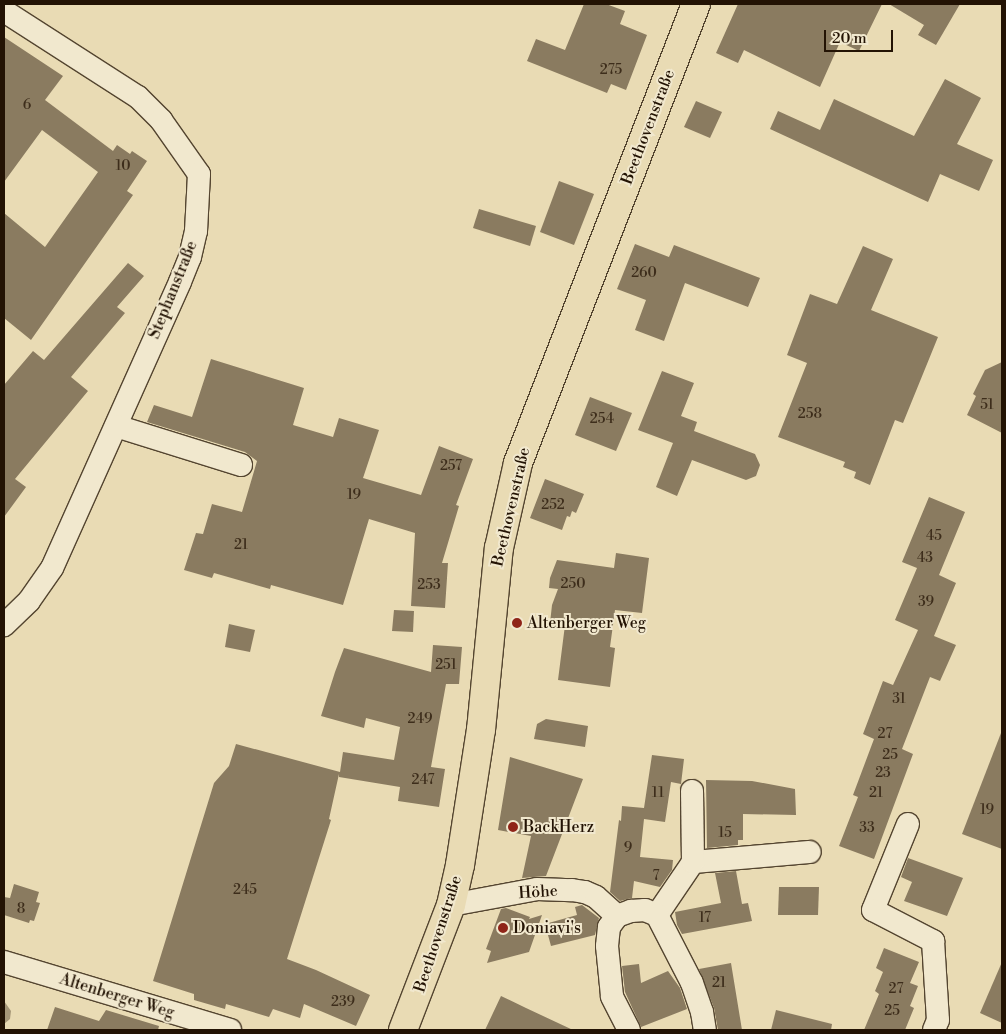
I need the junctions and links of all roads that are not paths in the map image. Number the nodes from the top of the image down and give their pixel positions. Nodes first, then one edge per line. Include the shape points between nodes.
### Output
1 (696, 4) edge
2 (4, 11) edge
3 (116, 426) junction
4 (241, 465) dead end
5 (4, 625) edge
6 (692, 791) dead end
7 (908, 824) dead end
8 (810, 852) dead end
9 (693, 862) junction
10 (451, 905) junction
11 (656, 915) junction
12 (617, 916) junction
13 (4, 962) edge
14 (230, 1030) edge
15 (403, 1030) edge
16 (629, 1030) edge
17 (704, 1030) edge
18 (934, 1030) edge

1 - 10 main road, Beethovenstraße via 518,463 499,548 481,730 465,840
2 - 3 street, Stephanstraße via 138,97 166,126 199,174 197,223 190,257
3 - 4 street
3 - 5 street, Stephanstraße via 52,568 29,601
6 - 9 street
7 - 18 street via 873,910 933,941 938,1020
8 - 9 street
9 - 11 street
10 - 12 street, Höhe via 538,889 572,890 596,897
10 - 15 main road, Beethovenstraße
11 - 12 street via 645,910
11 - 17 street via 692,983 702,1012
12 - 16 street via 609,927 612,996
13 - 14 street, Altenberger Weg

